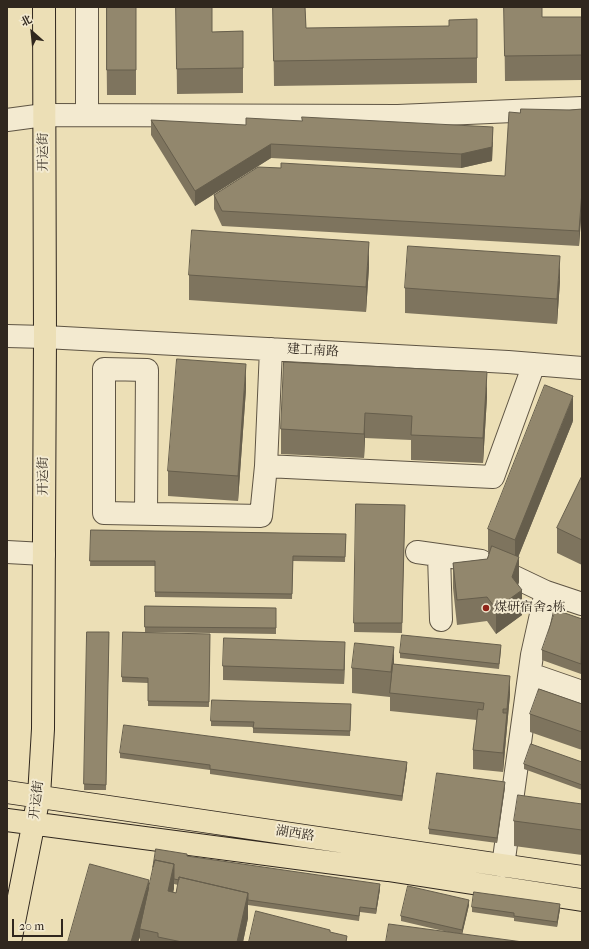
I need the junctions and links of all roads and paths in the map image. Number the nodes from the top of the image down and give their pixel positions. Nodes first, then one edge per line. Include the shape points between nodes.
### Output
1 (44, 7) edge
2 (87, 7) edge
3 (582, 108) edge
4 (44, 115) junction
5 (87, 115) junction
6 (7, 120) edge
7 (7, 336) edge
8 (45, 337) junction
9 (271, 349) junction
10 (534, 364) junction
11 (582, 368) edge
12 (266, 466) junction
13 (146, 514) junction
14 (7, 552) edge
15 (417, 552) dead end
16 (44, 554) junction
17 (439, 555) junction
18 (546, 592) junction
19 (582, 604) edge
20 (441, 620) dead end
21 (530, 674) junction
22 (582, 692) edge
23 (7, 792) edge
24 (39, 796) junction
25 (7, 820) edge
26 (34, 824) junction
27 (503, 866) junction
28 (582, 878) edge
29 (582, 900) edge
30 (10, 942) edge

1 - 4 main road, 开运街
2 - 5 street
3 - 5 street via 398,116
4 - 5 street
4 - 6 street
4 - 8 main road, 开运街
7 - 8 street, 建工南路
8 - 9 street, 建工南路
8 - 16 main road, 开运街
9 - 10 street, 建工南路
9 - 12 street
10 - 11 street, 建工南路
10 - 12 street via 493,477
12 - 13 street via 261,516
13 - 13 street via 104,513 104,369 147,370
14 - 16 street
15 - 17 street
16 - 24 main road, 开运街 via 43,729
17 - 18 street via 481,561
17 - 20 street
18 - 19 street
18 - 21 street
21 - 22 street
21 - 27 street via 521,797
23 - 24 main road, 湖西路
24 - 26 main road, 开运街
24 - 27 main road, 湖西路
25 - 26 main road, 湖西路
26 - 29 main road, 湖西路 via 388,870
26 - 30 main road, 开运街
27 - 28 main road, 湖西路

